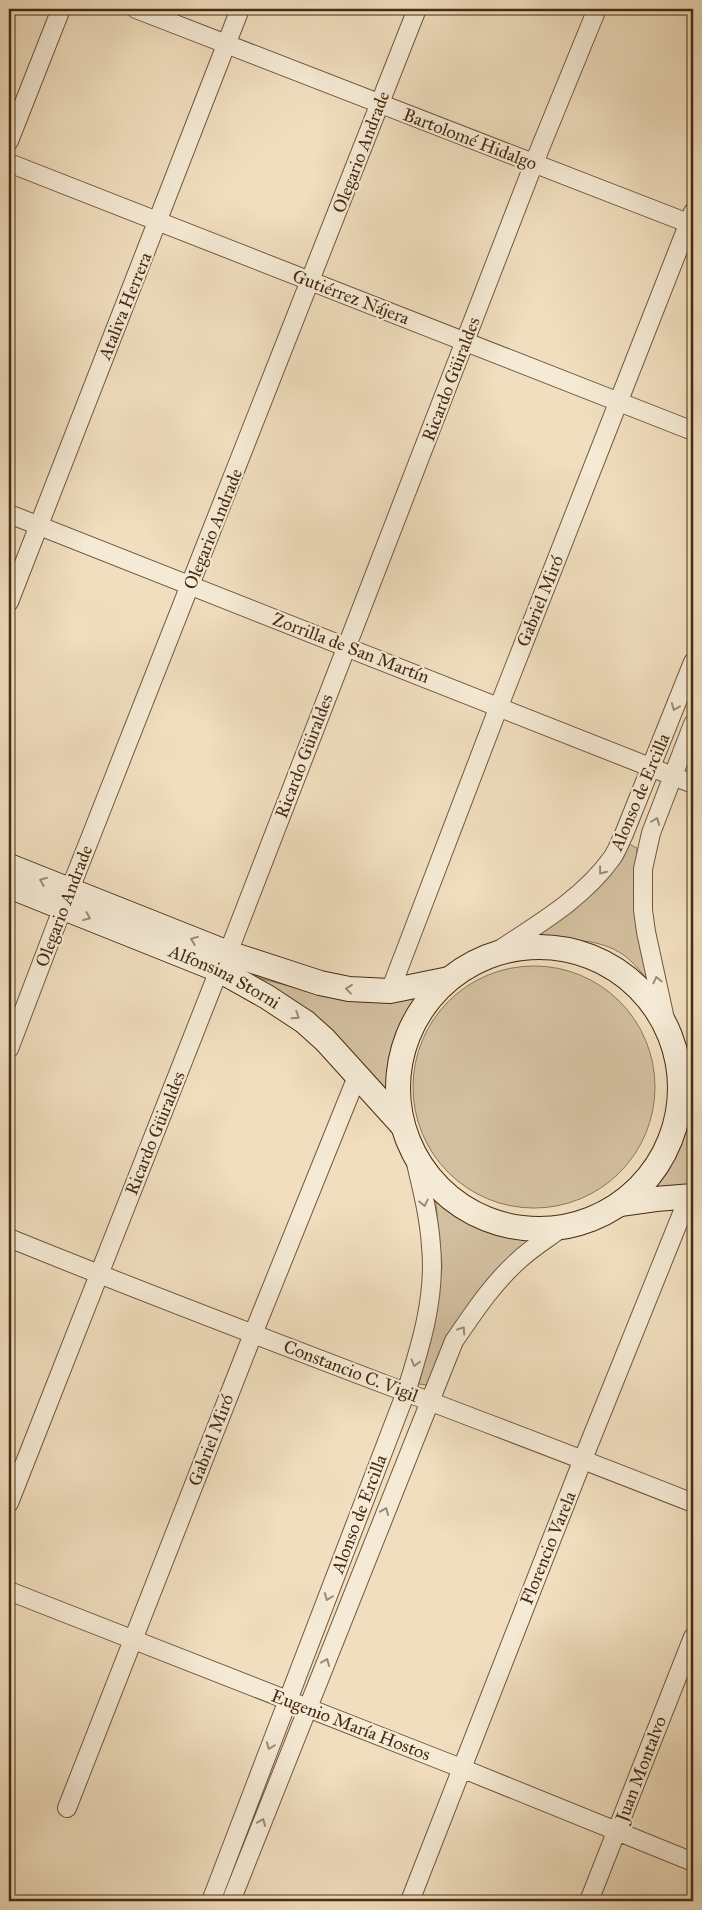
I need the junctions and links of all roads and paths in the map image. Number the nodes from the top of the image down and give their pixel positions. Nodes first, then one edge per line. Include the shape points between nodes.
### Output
1 (61, 9) edge
2 (136, 9) edge
3 (240, 9) edge
4 (417, 9) edge
5 (598, 9) edge
6 (227, 44) junction
7 (380, 104) junction
8 (9, 141) edge
9 (9, 163) edge
10 (534, 163) junction
11 (159, 220) junction
12 (692, 220) edge
13 (311, 282) junction
14 (465, 342) junction
15 (619, 401) junction
16 (693, 431) edge
17 (9, 514) edge
18 (39, 526) junction
19 (190, 586) junction
20 (9, 602) edge
21 (346, 646) junction
22 (693, 662) edge
23 (499, 706) junction
24 (693, 724) edge
25 (651, 766) junction
26 (673, 776) junction
27 (693, 784) edge
28 (9, 866) edge
29 (9, 886) edge
30 (66, 899) junction
31 (490, 956) junction
32 (224, 962) junction
33 (449, 980) junction
34 (390, 991) junction
35 (667, 1028) junction
36 (9, 1049) edge
37 (686, 1070) edge
38 (358, 1074) junction
39 (402, 1125) junction
40 (414, 1155) junction
41 (691, 1196) edge
42 (620, 1204) junction
43 (563, 1228) junction
44 (9, 1238) edge
45 (98, 1274) junction
46 (253, 1334) junction
47 (406, 1392) junction
48 (430, 1401) junction
49 (583, 1460) junction
50 (9, 1503) edge
51 (693, 1503) edge
52 (9, 1591) edge
53 (693, 1637) edge
54 (133, 1640) junction
55 (288, 1700) junction
56 (308, 1708) junction
57 (461, 1768) junction
58 (67, 1808) dead end
59 (617, 1832) junction
60 (693, 1862) edge
61 (210, 1901) edge
62 (231, 1901) edge
63 (410, 1901) edge
64 (589, 1901) edge

1 - 8 street
2 - 6 street, Bartolomé Hidalgo
3 - 6 street, Ataliva Herrera
4 - 7 street, Olegario Andrade
5 - 10 street, Ricardo Güiraldes
6 - 7 street, Bartolomé Hidalgo
6 - 11 street, Ataliva Herrera
7 - 10 street, Bartolomé Hidalgo
7 - 13 street, Olegario Andrade
9 - 11 street, Gutiérrez Nájera
10 - 12 street, Bartolomé Hidalgo
10 - 14 street, Ricardo Güiraldes
11 - 13 street, Gutiérrez Nájera
11 - 18 street, Ataliva Herrera
12 - 15 street, Gabriel Miró
13 - 14 street, Gutiérrez Nájera
13 - 19 street, Olegario Andrade
14 - 15 street, Gutiérrez Nájera
14 - 21 street, Ricardo Güiraldes
15 - 16 street, Gutiérrez Nájera
15 - 23 street, Gabriel Miró
17 - 18 street, Zorrilla de San Martín
18 - 19 street, Zorrilla de San Martín
18 - 20 street, Ataliva Herrera
19 - 21 street, Zorrilla de San Martín
19 - 30 street, Olegario Andrade
21 - 23 street, Zorrilla de San Martín
21 - 32 street, Ricardo Güiraldes
22 -> 25 street, Alonso de Ercilla
23 - 25 street, Zorrilla de San Martín
23 - 34 street, Gabriel Miró
24 - 26 street, Alonso de Ercilla
25 - 26 street, Zorrilla de San Martín
25 -> 31 street, Alonso de Ercilla via 614,856 595,879 575,898
26 - 27 street, Zorrilla de San Martín
35 -> 26 street, Alonso de Ercilla via 646,932 642,888 648,843
30 -> 28 street, Alfonsina Storni
29 - 30 street, Alfonsina Storni
30 - 32 street, Alfonsina Storni
30 - 36 street, Olegario Andrade
31 - 33 street
31 - 35 street via 524,948 559,948 592,958 623,974 636,986
34 -> 32 street, Alfonsina Storni via 320,984
32 -> 38 street, Alfonsina Storni via 305,1022
32 - 45 street, Ricardo Güiraldes
33 - 34 street, Alfonsina Storni
33 - 39 street via 426,1003 410,1030 400,1061 397,1093
35 - 37 street
37 - 42 street via 679,1113 667,1148 647,1180
38 - 39 street, Alfonsina Storni
38 - 46 street, Gabriel Miró
39 - 40 street
40 - 43 street via 441,1190 477,1215 519,1228
40 -> 47 street, Alonso de Ercilla via 429,1223 432,1270 430,1302
41 - 42 street
41 - 49 street, Florencio Varela
42 - 43 street via 592,1219
48 -> 43 street, Alonso de Ercilla via 454,1341 485,1295 520,1259
44 - 45 street, Constancio C. Vigil
45 - 46 street, Constancio C. Vigil
45 - 50 street, Ricardo Güiraldes
46 - 47 street, Constancio C. Vigil
46 - 54 street, Gabriel Miró
47 - 48 street, Constancio C. Vigil
47 -> 55 street, Alonso de Ercilla
48 - 49 street, Constancio C. Vigil
56 -> 48 street, Alonso de Ercilla
49 - 51 street, Constancio C. Vigil
49 - 57 street, Florencio Varela
52 - 54 street, Eugenio María Hostos
53 - 59 street, Juan Montalvo
54 - 55 street, Eugenio María Hostos
54 - 58 street, Gabriel Miró
55 - 56 street, Eugenio María Hostos
55 -> 61 street, Alonso de Ercilla
56 - 57 street, Eugenio María Hostos
62 -> 56 street, Alonso de Ercilla
57 - 59 street, Eugenio María Hostos
57 - 63 street, Florencio Varela
59 - 60 street, Eugenio María Hostos
59 - 64 street, Juan Montalvo

